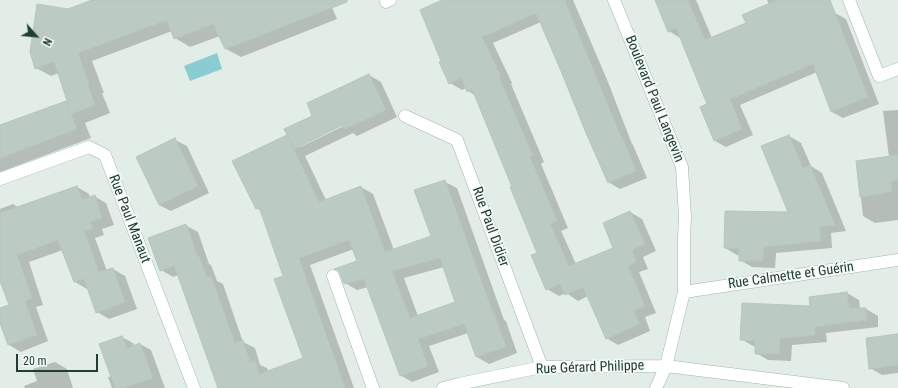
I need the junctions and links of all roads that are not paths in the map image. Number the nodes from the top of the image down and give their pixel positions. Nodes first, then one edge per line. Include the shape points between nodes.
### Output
1 (614, 0) edge
2 (849, 0) edge
3 (898, 69) edge
4 (405, 116) dead end
5 (0, 179) edge
6 (898, 260) edge
7 (332, 276) dead end
8 (684, 292) junction
9 (666, 366) junction
10 (542, 367) junction
11 (194, 388) edge
12 (372, 388) edge
13 (443, 388) edge
14 (656, 388) edge
15 (843, 388) edge

1 - 8 street, Boulevard Paul Langevin via 682,167 685,217
2 - 3 street via 879,76
4 - 10 street, Rue Paul Didier via 457,140
5 - 11 street, Rue Paul Manaut via 89,147 105,155
6 - 8 street, Rue Calmette et Guérin
7 - 12 street
8 - 9 street, Boulevard Paul Langevin
9 - 10 street, Rue Gérard Philippe
9 - 14 street, Boulevard Paul Langevin
9 - 15 street
10 - 13 street, Rue Gérard Philippe

